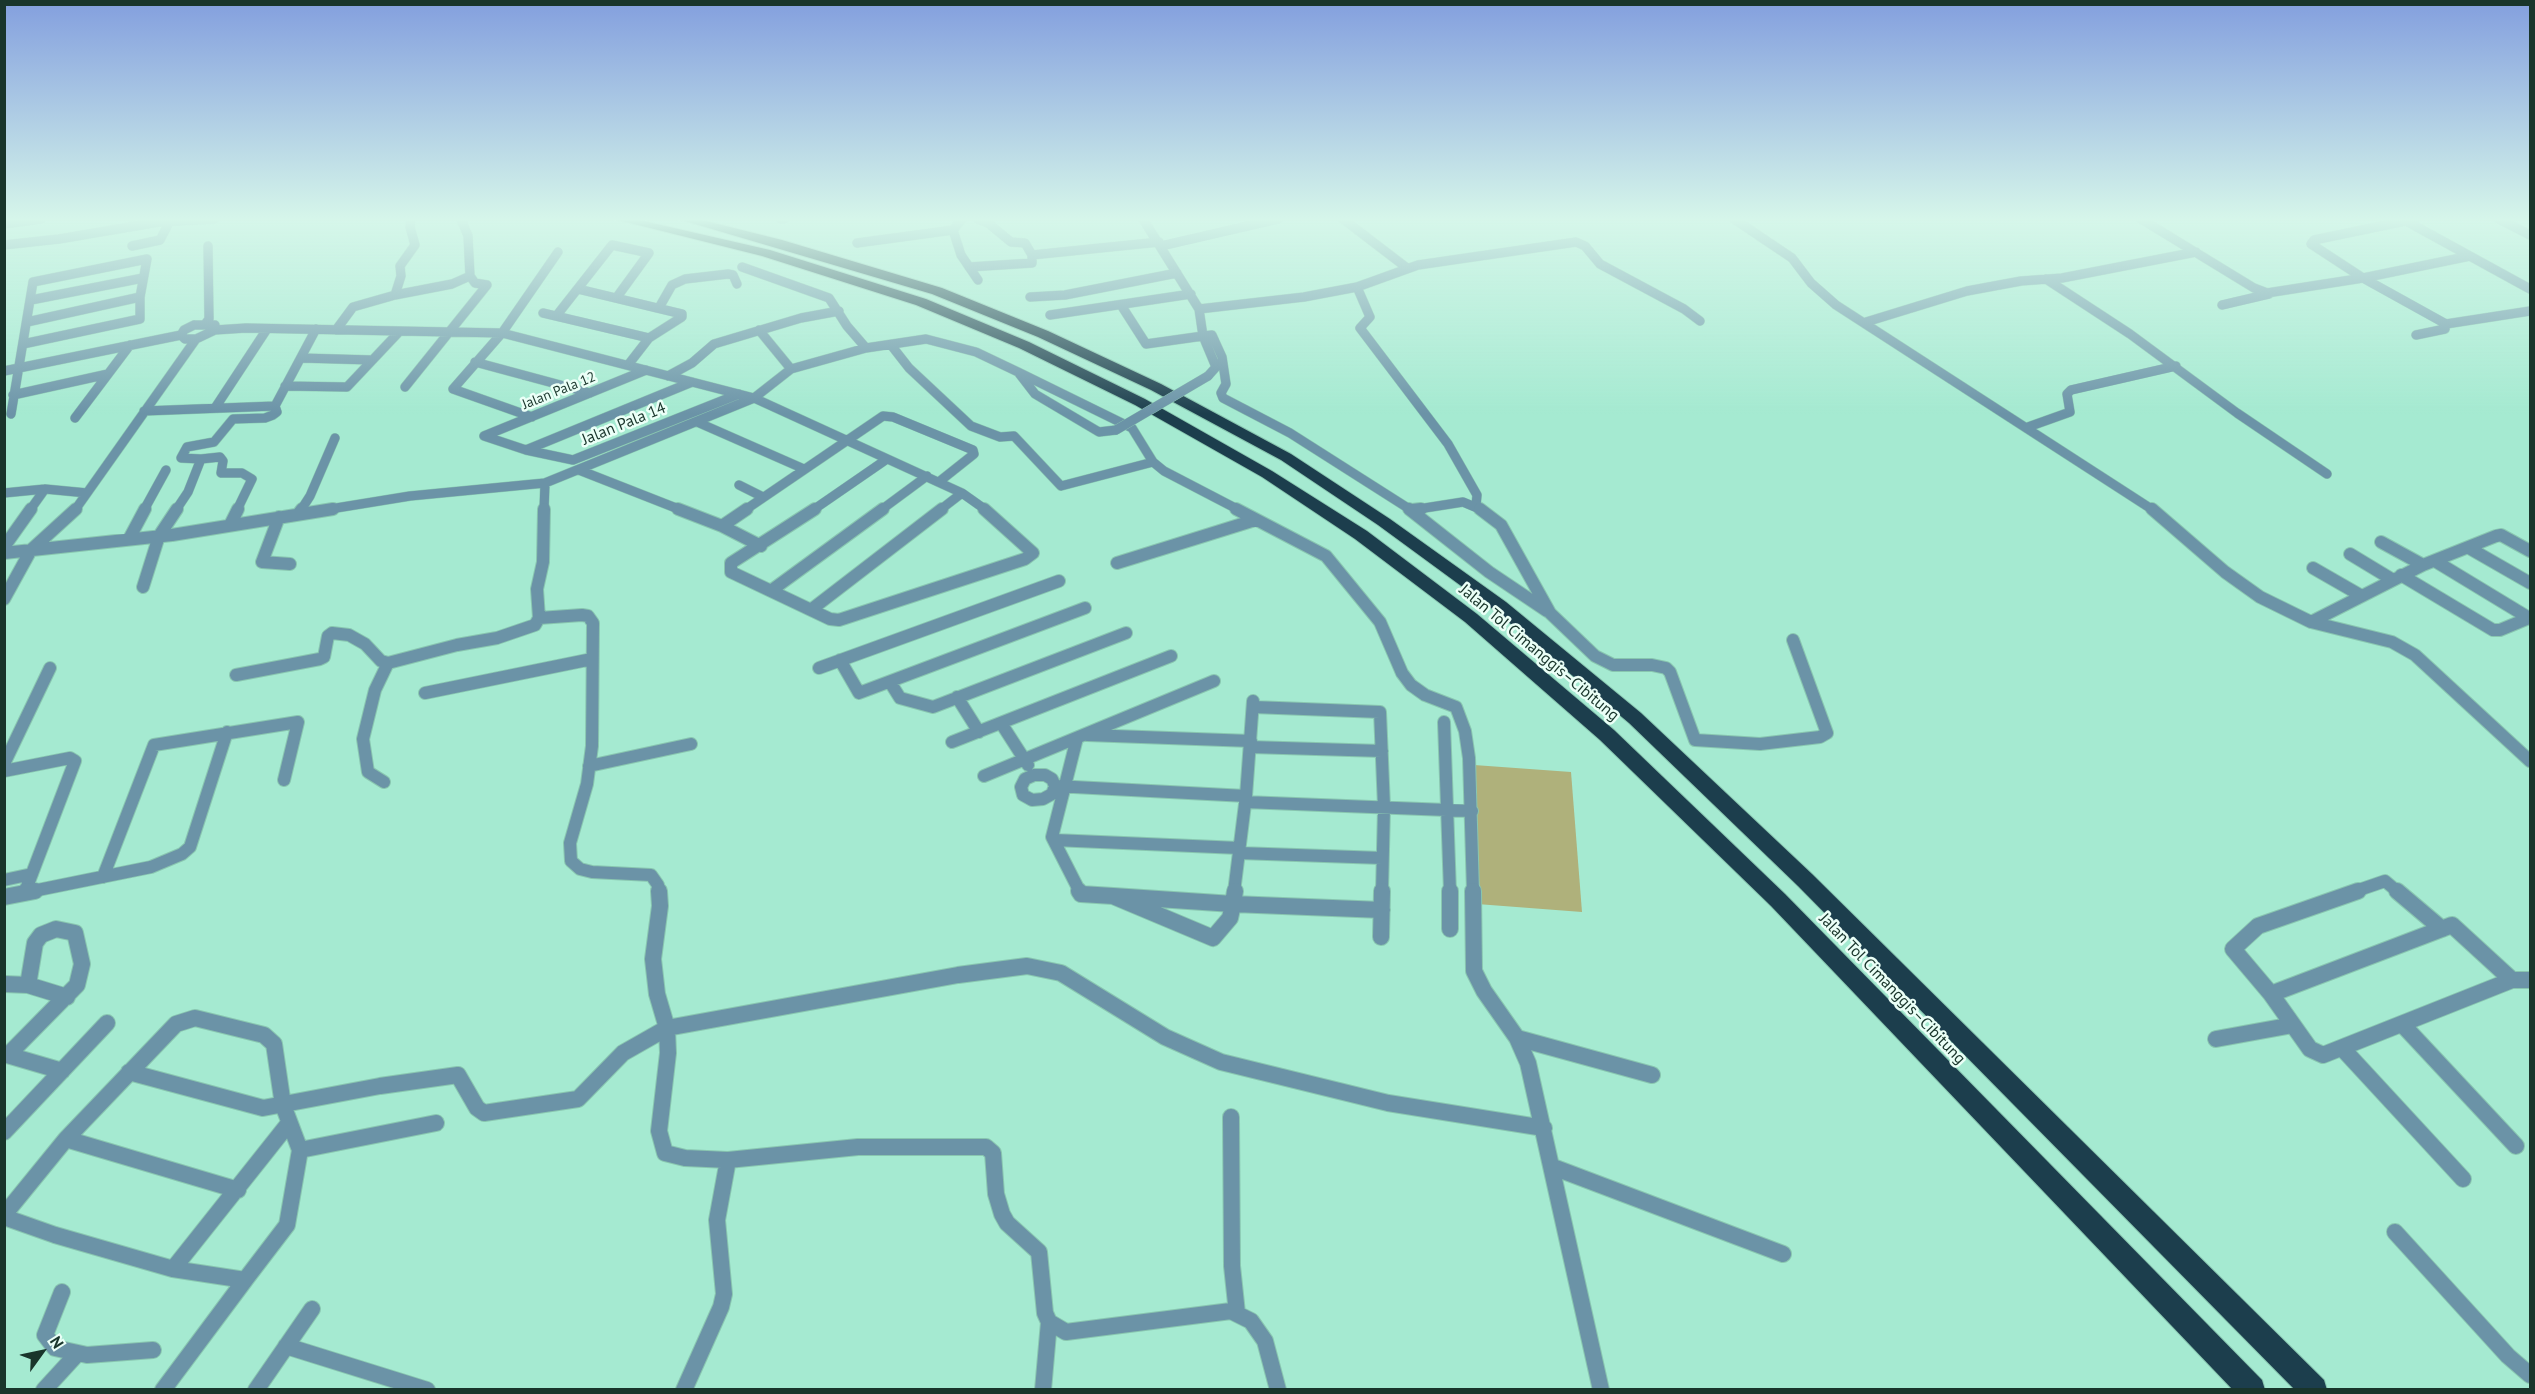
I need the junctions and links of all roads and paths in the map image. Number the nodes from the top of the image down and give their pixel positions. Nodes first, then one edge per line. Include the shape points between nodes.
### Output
1 (35, 284) edge
2 (112, 284) edge
3 (142, 284) edge
4 (209, 284) edge
5 (398, 284) edge
6 (452, 284) edge
7 (481, 284) edge
8 (536, 284) edge
9 (582, 284) edge
10 (627, 284) edge
11 (674, 284) edge
12 (790, 284) edge
13 (864, 284) edge
14 (914, 284) edge
15 (1121, 284) edge
16 (1184, 284) edge
17 (1364, 284) edge
18 (1637, 284) edge
19 (1814, 284) edge
20 (2015, 284) edge
21 (2054, 284) edge
22 (2248, 284) edge
23 (2327, 284) edge
24 (2374, 284) edge
25 (1357, 287) junction
26 (578, 289) junction
27 (2273, 293) junction
28 (1191, 294) junction
29 (395, 295) junction
30 (140, 297) junction
31 (617, 297) junction
32 (1030, 297) dead end
33 (31, 300) junction
34 (1122, 304) junction
35 (2223, 305) dead end
36 (660, 306) junction
37 (1199, 309) junction
38 (839, 311) junction
39 (2530, 311) edge
40 (543, 313) dead end
41 (557, 315) junction
42 (1050, 315) dead end
43 (1700, 321) dead end
44 (27, 322) junction
45 (1866, 322) junction
46 (206, 323) junction
47 (2446, 324) junction
48 (267, 328) junction
49 (316, 329) junction
50 (215, 330) junction
51 (336, 330) junction
52 (759, 330) junction
53 (450, 332) junction
54 (398, 333) junction
55 (502, 333) junction
56 (2416, 335) dead end
57 (181, 336) junction
58 (1203, 336) junction
59 (649, 338) junction
60 (196, 339) junction
61 (23, 344) junction
62 (130, 345) junction
63 (891, 345) junction
64 (866, 348) junction
65 (301, 358) junction
66 (372, 360) junction
67 (475, 362) junction
68 (628, 365) junction
69 (2176, 366) junction
70 (18, 368) junction
71 (791, 369) junction
72 (646, 370) junction
73 (4, 371) edge
74 (1018, 372) junction
75 (108, 374) junction
76 (668, 376) junction
77 (692, 382) junction
78 (285, 386) junction
79 (405, 387) dead end
80 (590, 393) junction
81 (739, 394) junction
82 (13, 395) junction
83 (754, 398) junction
84 (275, 406) junction
85 (215, 408) junction
86 (144, 411) junction
87 (11, 414) dead end
88 (532, 417) junction
89 (75, 418) dead end
90 (697, 422) junction
91 (2028, 426) junction
92 (484, 436) joint
93 (335, 438) dead end
94 (848, 440) junction
95 (526, 450) junction
96 (201, 459) junction
97 (888, 459) junction
98 (1153, 462) junction
99 (804, 469) junction
100 (166, 470) dead end
101 (579, 470) junction
102 (2327, 474) dead end
103 (927, 476) junction
104 (940, 481) junction
105 (545, 483) junction
106 (739, 485) dead end
107 (45, 489) junction
108 (4, 493) edge
109 (87, 493) junction
110 (962, 493) junction
111 (763, 497) junction
112 (1476, 506) junction
113 (1412, 510) junction
114 (299, 513) junction
115 (279, 517) junction
116 (1255, 519) junction
117 (230, 525) junction
118 (722, 526) junction
119 (159, 536) junction
120 (129, 539) junction
121 (2381, 542) dead end
122 (760, 546) junction
123 (4, 547) edge
124 (2469, 548) junction
125 (31, 550) junction
126 (2530, 551) edge
127 (4, 553) edge
128 (2350, 554) dead end
129 (2435, 561) junction
130 (1118, 563) dead end
131 (290, 564) dead end
132 (2423, 565) junction
133 (2313, 568) dead end
134 (2397, 578) junction
135 (1059, 581) dead end
136 (2530, 584) edge
137 (143, 587) dead end
138 (772, 590) junction
139 (2360, 595) junction
140 (4, 599) edge
141 (1085, 608) dead end
142 (812, 609) junction
143 (1550, 613) junction
144 (539, 618) junction
145 (834, 620) junction
146 (2311, 622) junction
147 (840, 631) dead end
148 (1126, 633) dead end
149 (1793, 640) dead end
150 (1171, 656) dead end
151 (592, 659) junction
152 (840, 660) junction
153 (388, 663) junction
154 (50, 668) dead end
155 (819, 668) dead end
156 (236, 675) dead end
157 (1214, 681) dead end
158 (890, 682) junction
159 (425, 693) dead end
160 (957, 698) junction
161 (1444, 722) dead end
162 (1001, 723) junction
163 (227, 732) junction
164 (978, 732) junction
165 (1080, 736) junction
166 (952, 742) dead end
167 (691, 744) dead end
168 (1250, 744) junction
169 (1382, 751) junction
170 (1024, 759) junction
171 (2530, 761) edge
172 (4, 764) edge
173 (589, 766) junction
174 (4, 771) edge
175 (1034, 775) junction
176 (984, 776) dead end
177 (284, 780) dead end
178 (384, 782) dead end
179 (1060, 786) junction
180 (1246, 799) junction
181 (1384, 807) junction
182 (1449, 810) junction
183 (1472, 811) junction
184 (1054, 840) junction
185 (1239, 850) junction
186 (1382, 858) junction
187 (32, 874) junction
188 (104, 877) junction
189 (4, 880) edge
190 (25, 893) junction
191 (1113, 896) junction
192 (4, 897) edge
193 (1233, 904) junction
194 (1382, 910) junction
195 (1450, 929) dead end
196 (2442, 929) junction
197 (1381, 937) dead end
198 (2512, 980) junction
199 (2530, 981) edge
200 (4, 984) edge
201 (27, 985) junction
202 (2271, 994) junction
203 (67, 996) junction
204 (107, 1023) dead end
205 (2402, 1024) junction
206 (2293, 1025) junction
207 (668, 1028) junction
208 (1517, 1038) junction
209 (2216, 1040) dead end
210 (2342, 1048) junction
211 (6, 1054) edge
212 (62, 1071) junction
213 (129, 1072) junction
214 (1652, 1075) dead end
215 (283, 1105) junction
216 (1231, 1117) dead end
217 (436, 1123) dead end
218 (289, 1124) junction
219 (1544, 1128) junction
220 (4, 1132) edge
221 (66, 1139) junction
222 (2516, 1146) dead end
223 (300, 1150) junction
224 (728, 1160) junction
225 (1553, 1167) junction
226 (2463, 1179) dead end
227 (238, 1190) junction
228 (4, 1216) edge
229 (2395, 1232) dead end
230 (1784, 1254) dead end
231 (173, 1269) junction
232 (245, 1280) junction
233 (62, 1292) dead end
234 (312, 1309) dead end
235 (1237, 1313) junction
236 (1049, 1322) junction
237 (286, 1346) junction
238 (153, 1350) dead end
239 (77, 1354) junction
240 (2530, 1375) edge
241 (44, 1389) edge
242 (163, 1389) edge
243 (256, 1389) edge
244 (427, 1389) edge
245 (684, 1389) edge
246 (1043, 1389) edge
247 (1278, 1389) edge
248 (1600, 1389) edge
249 (2252, 1389) edge
250 (2314, 1389) edge

1 - 33 street
2 - 33 street
3 - 30 street
4 - 46 street
5 - 29 street
6 - 29 street
7 - 53 street via 487,285
8 - 55 street
9 - 26 street
10 - 31 street
11 - 36 street
12 - 38 street via 829,298
13 - 249 highway, Jalan Tol Cimanggis–Cibitung via 921,302 1024,345 1140,402 1267,474 1361,536 1471,618 1641,768 1778,900
14 - 250 highway, Jalan Tol Cimanggis–Cibitung via 1043,334 1156,387 1286,457 1500,606 1635,718 1813,888
15 - 32 street
16 - 28 street
17 - 25 street
18 - 43 street
19 - 45 street via 1823,295
20 - 45 street via 1953,294
21 - 69 street
22 - 27 street
23 - 27 street
24 - 47 street
25 - 37 street
25 - 112 street via 1370,317 1360,328 1448,444 1477,495
26 - 31 street
26 - 41 street
27 - 35 street
28 - 34 street
28 - 37 street
29 - 51 street via 353,307
30 - 44 street
30 - 61 street via 140,324
31 - 36 street
33 - 44 street
34 - 42 street
34 - 58 street via 1146,344
36 - 59 street via 679,312 682,317
37 - 58 street
38 - 52 street
38 - 64 street
39 - 47 street
40 - 41 street
41 - 59 street
44 - 61 street
45 - 91 street
46 - 50 street via 214,325
46 - 57 street via 184,330
47 - 56 street via 2445,330
48 - 49 street
48 - 50 street
48 - 85 street
49 - 51 street
49 - 65 street
50 - 60 street
51 - 54 street
52 - 71 street
52 - 76 street via 705,349 692,363
53 - 54 street
53 - 55 street
53 - 79 street
54 - 66 street
55 - 67 street
55 - 68 street
57 - 60 street
57 - 62 street
58 - 74 street, bridge via 1216,367 1208,376 1107,433 1035,394
58 - 113 street via 1212,335 1222,357 1226,384 1221,393 1223,398 1290,433
59 - 68 street
60 - 86 street
61 - 70 street
62 - 70 street
62 - 75 street
63 - 64 street
63 - 74 street via 926,339 976,352
63 - 98 street via 909,368 971,426 1000,436 1014,436 1062,486
64 - 71 street
65 - 66 street
65 - 78 street
66 - 78 street via 347,387
67 - 80 street
67 - 88 street via 453,389
68 - 72 street
69 - 91 street via 2071,390 2067,394 2070,412
69 - 102 street
70 - 73 street
70 - 82 street
71 - 83 street
72 - 76 street
72 - 80 street, Jalan Pala 12
74 - 98 street via 1132,428
75 - 82 street
75 - 89 street
76 - 77 street
77 - 81 street
77 - 95 street
78 - 84 street
80 - 88 street, Jalan Pala 12
81 - 83 street
81 - 95 street, Jalan Pala 14 via 580,458 566,460
82 - 87 street
83 - 90 street
83 - 94 street
84 - 85 street
84 - 96 street via 277,412 270,417 233,419 215,441 188,446 181,458
85 - 86 street
86 - 109 street
88 - 92 street, Jalan Pala 12
90 - 99 street
90 - 101 street
91 - 146 street via 2151,508 2260,597
92 - 95 street, Jalan Pala 14
93 - 114 street
94 - 97 street
94 - 99 street
94 - 104 street via 887,416 973,450 974,454
96 - 117 street via 220,458 221,473 242,473 252,479
96 - 119 street via 188,492
97 - 103 street
97 - 122 street
98 - 116 street
99 - 111 street
100 - 120 street
101 - 105 street
101 - 118 street
103 - 104 street
103 - 138 street
104 - 110 street
105 - 114 street via 410,496
105 - 144 street via 543,562 537,589
106 - 111 street
107 - 108 street
107 - 109 street
107 - 123 street
109 - 125 street
110 - 142 street
110 - 145 street via 992,514 1033,553 1002,567
111 - 118 street
112 - 113 street via 1462,502
112 - 143 street via 1501,525
113 - 143 street via 1489,572
114 - 115 street
115 - 117 street
115 - 131 street via 262,562
116 - 130 street
116 - 183 street via 1326,556 1380,622 1411,685 1453,706 1465,730
117 - 119 street
118 - 122 street
119 - 120 street
119 - 137 street
120 - 125 street
121 - 132 street
122 - 138 street via 731,563 730,569
124 - 126 street via 2501,535
124 - 129 street
124 - 136 street
125 - 127 street
125 - 140 street
128 - 134 street
129 - 132 street
129 - 134 street via 2529,618 2493,630
132 - 134 street
133 - 139 street
134 - 139 street
135 - 152 street
138 - 142 street
139 - 146 street
141 - 158 street
142 - 145 street
143 - 149 street via 1603,662 1665,668 1670,672 1695,740 1733,744 1788,742 1827,733
144 - 151 street via 588,616 593,623
144 - 153 street via 526,629 497,638
145 - 147 street
146 - 171 street via 2405,648
148 - 160 street
150 - 162 street
151 - 159 street
151 - 173 street
152 - 155 street
152 - 158 street via 859,693
153 - 156 street via 365,644 335,633 328,636 324,657 320,659
153 - 178 street via 375,690 363,739 368,772
154 - 172 street
157 - 165 street
158 - 160 street via 900,698 933,707
160 - 164 street
161 - 182 street
162 - 164 street
162 - 170 street
163 - 177 street via 298,722
163 - 188 street via 190,847 151,867
163 - 188 street via 154,745
164 - 166 street
165 - 168 street
165 - 170 street
165 - 179 street
167 - 173 street
168 - 169 street
168 - 169 street via 1253,704 1380,712
168 - 180 street
169 - 181 street
170 - 175 street
170 - 176 street
173 - 207 street via 570,843 571,861 574,866 592,872 645,874 656,879 660,900 654,975
174 - 187 street via 70,758 75,761
175 - 179 street via 1045,775
175 - 179 street via 1025,779 1021,787 1023,795 1032,800 1043,799
179 - 180 street
179 - 184 street
180 - 181 street
180 - 185 street
181 - 182 street
181 - 186 street
182 - 183 street
182 - 195 street
183 - 208 street via 1474,971
184 - 185 street
184 - 191 street via 1081,894
185 - 186 street
185 - 193 street
186 - 194 street
187 - 189 street
187 - 190 street
188 - 190 street
190 - 192 street
191 - 193 street
191 - 193 street via 1213,938 1230,918
193 - 194 street
194 - 197 street
196 - 198 street via 2452,926
196 - 202 street
196 - 202 street via 2385,881 2258,926 2233,949
198 - 199 street
198 - 205 street
200 - 201 street
201 - 203 street
201 - 203 street via 38,938 50,930 71,930 78,938 82,971
202 - 206 street
203 - 211 street
204 - 212 street
205 - 210 street
205 - 222 street
206 - 209 street
206 - 210 street via 2310,1049 2323,1055
207 - 215 street via 623,1053 578,1099 484,1113 477,1108 462,1078 452,1074
207 - 219 street via 1026,966 1061,973 1165,1037 1221,1062 1388,1103
207 - 224 street via 660,1142 665,1153
208 - 214 street
208 - 219 street via 1528,1063
210 - 226 street
211 - 212 street
212 - 220 street
213 - 215 street via 256,1107
213 - 215 street via 176,1024 195,1018 264,1035 270,1040 274,1044
213 - 221 street
215 - 218 street
216 - 235 street via 1232,1266
217 - 223 street
218 - 223 street
218 - 227 street
219 - 225 street
221 - 227 street
221 - 228 street
223 - 232 street via 286,1225
224 - 236 street via 858,1147 986,1147 993,1153 996,1194 1002,1214 1039,1252
224 - 245 street via 717,1220 722,1307
225 - 230 street
225 - 248 street
227 - 231 street
228 - 231 street
229 - 240 street
231 - 232 street
232 - 242 street
233 - 239 street via 45,1335 55,1348
234 - 237 street
235 - 236 street via 1220,1311 1066,1332
235 - 247 street via 1251,1321 1265,1341
236 - 246 street
237 - 243 street
237 - 244 street
238 - 239 street
239 - 241 street

